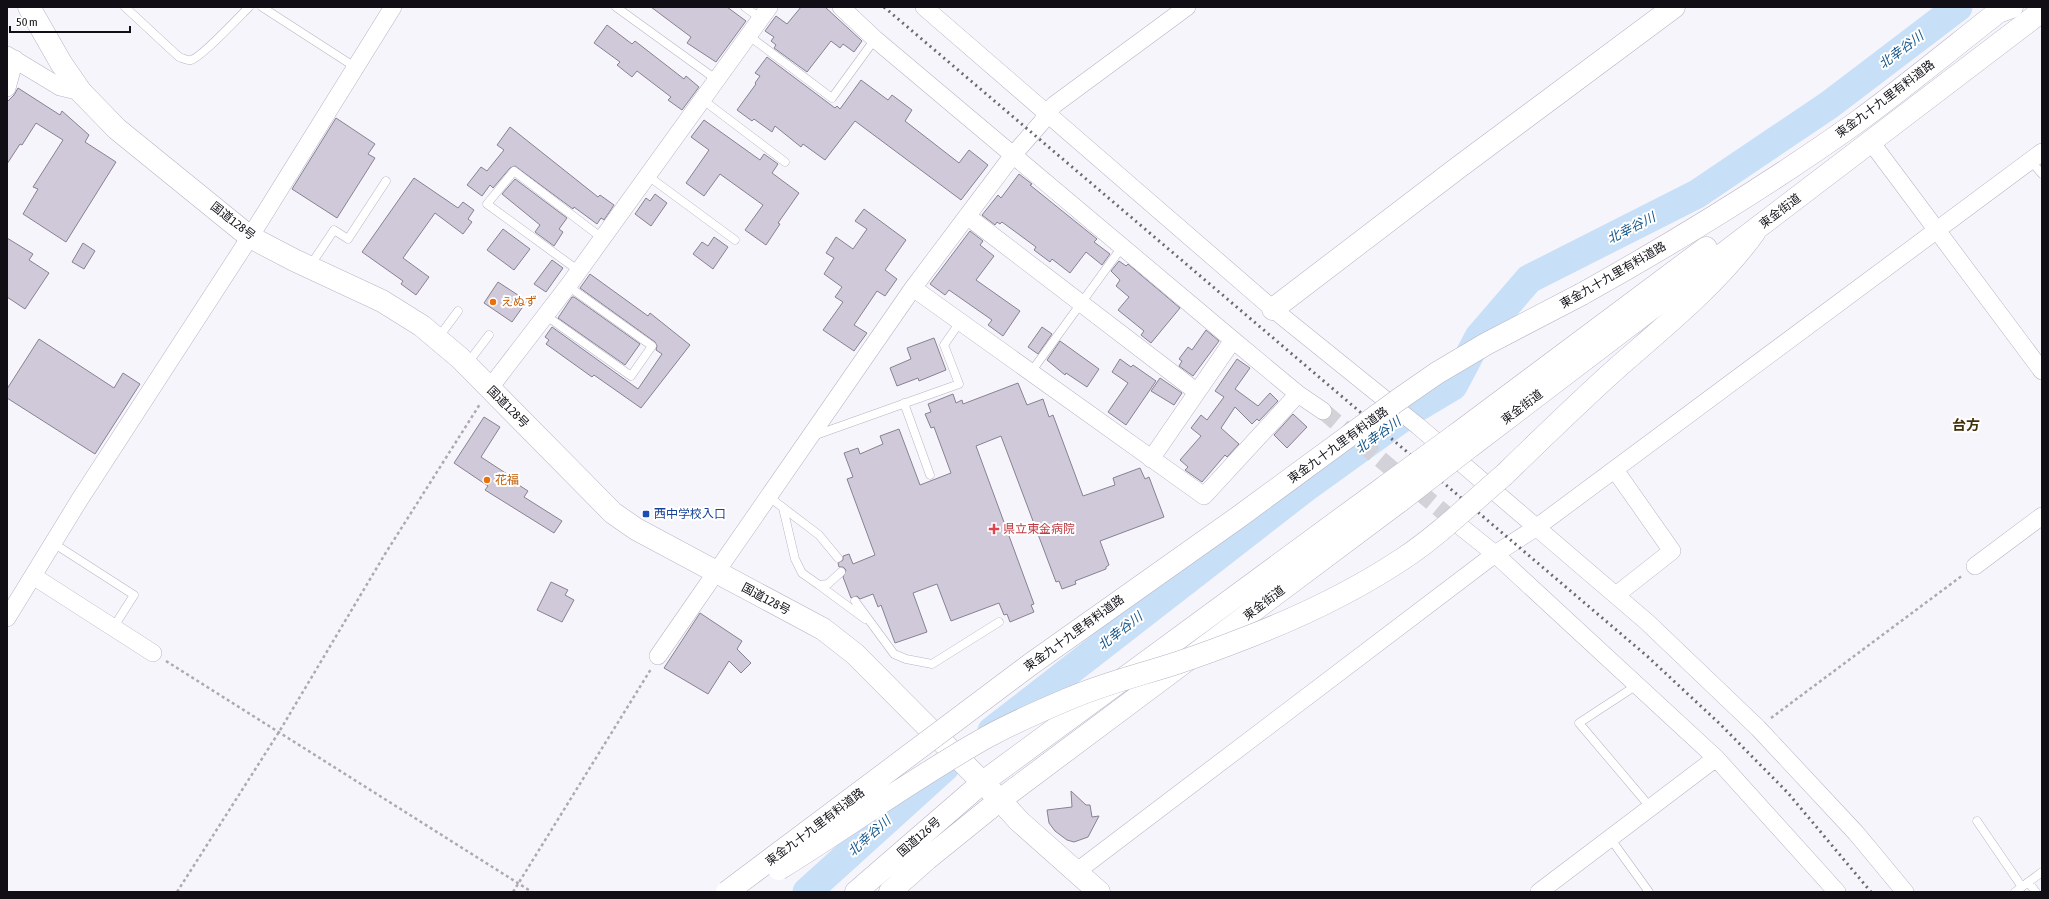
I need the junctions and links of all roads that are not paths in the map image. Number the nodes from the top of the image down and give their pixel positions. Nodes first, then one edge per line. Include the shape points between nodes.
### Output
1 (29, 7) edge
2 (125, 7) edge
3 (249, 7) edge
4 (262, 7) edge
5 (393, 7) edge
6 (616, 7) edge
7 (745, 7) edge
8 (840, 7) edge
9 (924, 7) edge
10 (1187, 7) edge
11 (1674, 7) edge
12 (2012, 7) edge
13 (2023, 7) edge
14 (2042, 11) edge
15 (765, 13) edge
16 (749, 36) junction
17 (875, 40) junction
18 (11, 57) edge
19 (355, 67) junction
20 (718, 80) junction
21 (7, 88) edge
22 (81, 92) junction
23 (703, 100) junction
24 (1048, 113) junction
25 (1871, 142) junction
26 (1013, 156) junction
27 (2036, 156) edge
28 (785, 162) dead end
29 (2042, 174) edge
30 (648, 176) junction
31 (386, 181) dead end
32 (967, 216) junction
33 (1760, 226) junction
34 (1938, 229) junction
35 (250, 237) junction
36 (602, 238) junction
37 (735, 240) dead end
38 (1122, 247) junction
39 (310, 267) junction
40 (579, 271) junction
41 (568, 286) junction
42 (913, 288) junction
43 (1081, 304) junction
44 (1273, 309) junction
45 (458, 312) dead end
46 (546, 315) junction
47 (960, 322) junction
48 (489, 335) dead end
49 (438, 339) junction
50 (1233, 340) junction
51 (467, 365) junction
52 (2042, 370) edge
53 (1031, 372) junction
54 (489, 389) junction
55 (1197, 392) junction
56 (1298, 394) junction
57 (904, 404) junction
58 (1323, 411) tunnel mouth
59 (810, 437) junction
60 (1464, 440) junction
61 (1150, 459) junction
62 (1615, 470) junction
63 (930, 475) dead end
64 (1394, 493) junction
65 (769, 497) junction
66 (783, 508) junction
67 (2042, 516) edge
68 (1460, 526) tunnel mouth
69 (1537, 527) junction
70 (53, 543) junction
71 (1495, 554) junction
72 (838, 558) dead end
73 (1975, 566) road end
74 (715, 572) junction
75 (841, 572) dead end
76 (33, 576) junction
77 (819, 585) junction
78 (1616, 595) junction
79 (855, 601) dead end
80 (7, 618) edge
81 (999, 622) dead end
82 (872, 624) junction
83 (113, 628) junction
84 (153, 653) road end
85 (658, 656) road end
86 (1637, 685) junction
87 (1716, 758) junction
88 (983, 782) junction
89 (1000, 800) junction
90 (1651, 808) junction
91 (1977, 821) dead end
92 (1610, 838) junction
93 (1076, 872) junction
94 (2042, 872) edge
95 (2025, 884) junction
96 (727, 892) edge
97 (746, 892) edge
98 (856, 892) edge
99 (890, 892) edge
100 (1099, 892) edge
101 (1539, 892) edge
102 (1649, 892) edge
103 (1837, 892) edge
104 (1905, 892) edge
105 (2015, 892) edge
106 (2036, 892) edge

1 - 22 main road, 国道128号 via 60,64
2 - 3 lane via 179,57 193,60
4 - 19 lane
5 - 19 street
6 - 20 lane
7 - 15 lane
8 - 17 street
9 - 24 street
10 - 24 street via 1066,95
11 - 44 main road
12 - 96 main road, 東金九十九里有料道路, bridge via 1998,12 1856,122 1647,258 1486,344 1438,373 1031,664
13 - 60 main road, 東金街道
14 - 25 main road, 東金街道
15 - 16 street
16 - 17 lane via 832,98
16 - 20 street
17 - 26 street
18 - 21 street
18 - 22 street via 60,87
19 - 35 street
20 - 23 street
22 - 35 main road, 国道128号 via 117,129
23 - 28 lane
23 - 30 street
24 - 26 street
24 - 44 street
25 - 33 main road, 東金街道
25 - 34 street
26 - 32 street
26 - 38 street
27 - 29 lane
27 - 34 street
30 - 36 street
30 - 37 lane
31 - 39 lane via 348,239 334,230
32 - 42 street
32 - 43 street
33 - 60 main road, 東金街道
33 - 97 main road, 東金九十九里有料道路, bridge via 1734,261 1679,314 1606,378 1504,476 1405,557 1305,613 1179,662 1068,699 988,736 882,801
34 - 52 street
34 - 62 street
35 - 39 main road, 国道128号
35 - 70 street
36 - 40 street
36 - 40 lane via 514,171 487,204
38 - 43 lane
38 - 50 street
39 - 49 main road, 国道128号 via 382,301
40 - 41 street
41 - 46 street
41 - 46 lane via 652,346 631,376
42 - 47 street
42 - 59 street
43 - 53 lane
43 - 55 street
44 - 69 street via 1418,426
45 - 49 lane
46 - 54 street
47 - 53 street
47 - 57 lane via 944,345 959,384
48 - 51 lane
49 - 51 main road, 国道128号
50 - 55 street
50 - 56 street
51 - 54 main road, 国道128号
53 - 61 street
54 - 74 main road, 国道128号 via 613,513 636,529
55 - 61 street
56 - 58 street
56 - 61 street via 1204,496
57 - 59 lane
57 - 63 lane
59 - 65 street
60 - 64 main road, 東金街道, bridge
62 - 69 street
62 - 78 street via 1672,551
64 - 88 main road, 東金街道
64 - 89 main road, 東金街道
65 - 66 lane
65 - 74 street
66 - 72 lane via 819,535
66 - 77 lane via 795,559 802,573
67 - 73 street
68 - 71 street
69 - 71 street
69 - 78 street
70 - 76 street
70 - 83 lane via 134,595
71 - 86 street
71 - 93 street
74 - 85 street
74 - 88 main road, 国道128号 via 823,629 855,654
75 - 77 lane via 828,584
76 - 80 street
76 - 83 street
77 - 82 lane
78 - 104 street via 1758,728 1856,833
79 - 82 lane
81 - 82 lane via 932,664 894,654
83 - 84 street
86 - 87 street
86 - 90 lane via 1579,722
87 - 90 street
87 - 103 street
88 - 89 main road, 国道128号
88 - 98 main road, 国道126号
89 - 93 main road, 国道128号 via 1019,821
89 - 99 main road, 国道126号
90 - 92 street
91 - 95 lane
92 - 101 street
92 - 102 lane
93 - 100 main road, 国道128号
94 - 95 lane
95 - 105 lane
95 - 106 lane

